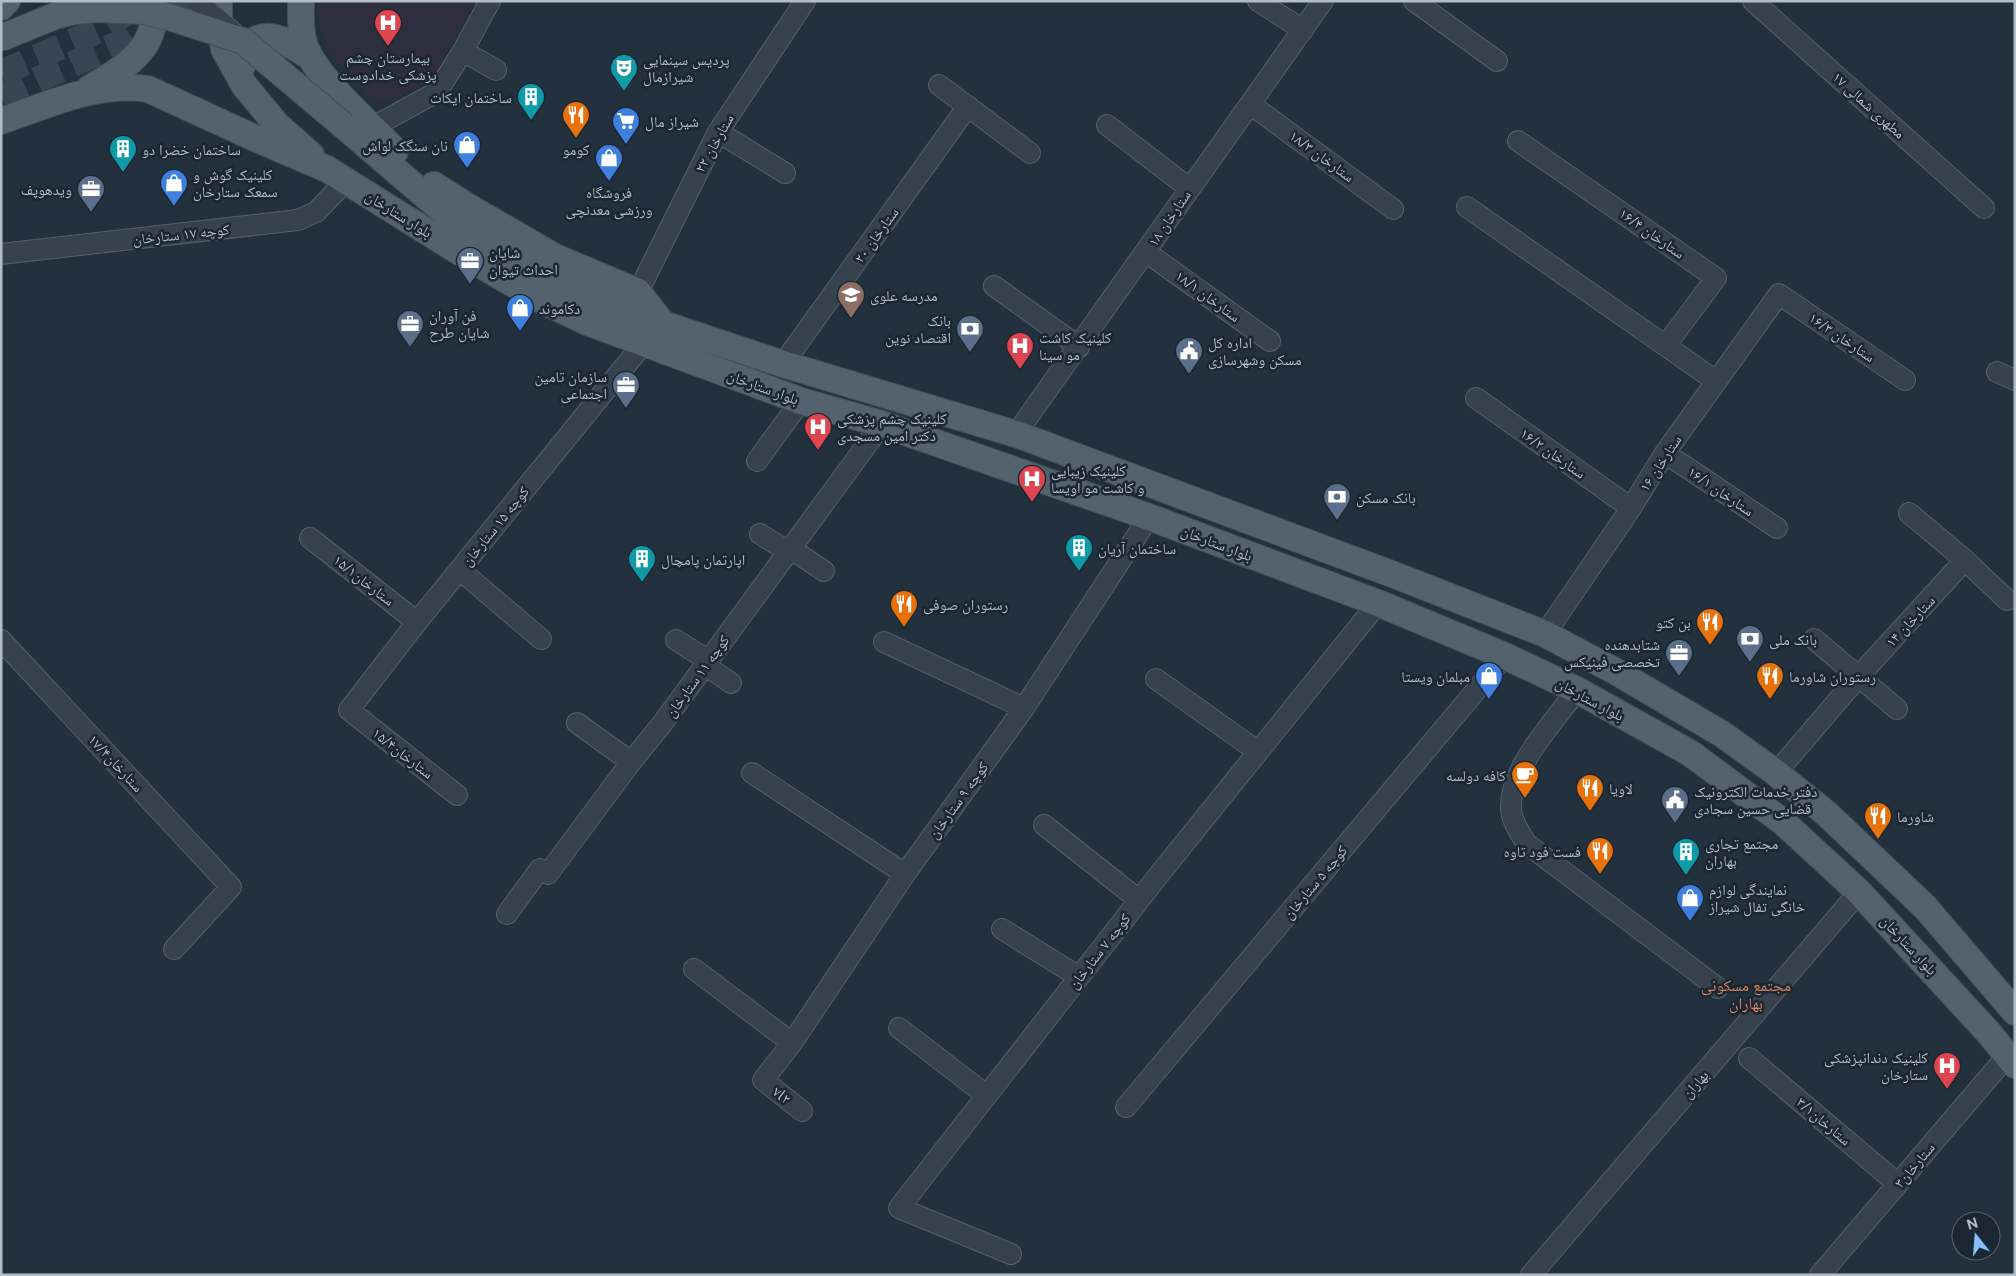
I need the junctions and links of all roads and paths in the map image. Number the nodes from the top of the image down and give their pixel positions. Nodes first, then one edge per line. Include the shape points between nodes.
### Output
1 (7, 1) edge
2 (148, 1) edge
3 (197, 1) edge
4 (219, 1) edge
5 (301, 1) edge
6 (490, 1) edge
7 (805, 1) edge
8 (1258, 1) edge
9 (1323, 1) edge
10 (1414, 1) edge
11 (1753, 1) edge
12 (1, 7) edge
13 (1302, 30) junction
14 (1, 38) edge
15 (243, 42) junction
16 (463, 51) junction
17 (310, 57) junction
18 (1496, 61) dead end
19 (496, 70) dead end
20 (939, 85) dead end
21 (83, 92) junction
22 (251, 92) junction
23 (1250, 104) junction
24 (968, 106) junction
25 (1, 121) edge
26 (1107, 125) dead end
27 (373, 127) junction
28 (718, 132) junction
29 (1518, 141) dead end
30 (1030, 153) dead end
31 (785, 173) dead end
32 (336, 175) junction
33 (1189, 188) junction
34 (1466, 207) dead end
35 (1984, 208) dead end
36 (1393, 209) dead end
37 (1146, 252) junction
38 (1, 254) edge
39 (994, 286) dead end
40 (638, 292) junction
41 (1779, 294) joint
42 (663, 324) junction
43 (1270, 341) dead end
44 (643, 344) junction
45 (1666, 345) junction
46 (1079, 347) junction
47 (783, 364) junction
48 (1905, 380) dead end
49 (1716, 381) junction
50 (1476, 398) dead end
51 (801, 401) junction
52 (882, 424) junction
53 (1016, 434) junction
54 (1665, 454) junction
55 (757, 461) dead end
56 (1631, 508) junction
57 (1909, 513) dead end
58 (1148, 517) junction
59 (1777, 528) dead end
60 (760, 534) dead end
61 (310, 538) dead end
62 (790, 550) junction
63 (1965, 560) junction
64 (460, 570) junction
65 (824, 571) dead end
66 (2007, 600) dead end
67 (1378, 603) junction
68 (417, 622) junction
69 (1546, 634) junction
70 (541, 639) dead end
71 (1814, 639) dead end
72 (1, 640) edge
73 (676, 640) dead end
74 (884, 642) dead end
75 (1505, 656) junction
76 (707, 663) junction
77 (1859, 676) junction
78 (1156, 679) dead end
79 (731, 683) dead end
80 (1577, 690) junction
81 (1024, 708) junction
82 (1897, 709) dead end
83 (349, 710) joint
84 (577, 723) dead end
85 (1257, 751) junction
86 (631, 762) junction
87 (752, 773) dead end
88 (1776, 773) junction
89 (457, 795) dead end
90 (1044, 824) dead end
91 (905, 874) junction
92 (1860, 892) junction
93 (1139, 900) junction
94 (507, 914) dead end
95 (1002, 929) dead end
96 (174, 949) dead end
97 (694, 970) dead end
98 (1079, 977) junction
99 (1718, 988) dead end
100 (2015, 1012) edge
101 (899, 1028) dead end
102 (792, 1043) junction
103 (1750, 1058) dead end
104 (2011, 1060) edge
105 (762, 1080) joint
106 (986, 1095) junction
107 (1126, 1107) dead end
108 (802, 1111) dead end
109 (1898, 1184) junction
110 (1011, 1254) dead end
111 (1531, 1275) edge
112 (1820, 1275) edge

1 - 12 main road
2 - 21 main road via 153,16 144,45 124,68
3 - 15 street, bridge
4 - 22 main road via 224,49
5 - 17 main road via 304,42
6 - 16 street
7 - 28 street, ۲۲ ستارخان
8 - 13 street
9 - 13 street, ۱۸ ستارخان
10 - 18 street
11 - 35 street, ۱۷ مطهری شمالی
13 - 23 street, ۱۸ ستارخان
14 - 15 main road, بلوار ستارخان, bridge via 55,16 97,9 144,11 188,22
15 - 42 main road, بلوار ستارخان, bridge via 463,228 574,290
16 - 19 street
16 - 27 street via 438,92
17 - 22 main road via 282,40 260,38 245,49 242,58 242,69
17 - 27 main road via 332,86
20 - 24 street
21 - 25 main road
21 - 32 main road via 134,87 148,89
22 - 32 main road via 277,125
23 - 33 street, ۱۸ ستارخان
23 - 36 street, ۱۸/۳ ستارخان
24 - 30 street
24 - 47 street, ۲۰ ستارخان
26 - 33 street
27 - 40 main road via 414,171 467,206 554,257
28 - 31 street
28 - 40 street, ۲۲ ستارخان
29 - 45 street, ۱۶/۴ ستارخان via 1716,278
32 - 38 street, کوچه ۱۷ ستارخان via 316,212 298,220
32 - 44 main road, بلوار ستارخان via 540,300
33 - 37 street, ۱۸ ستارخان
34 - 45 street
37 - 43 street, ۱۸/۱ ستارخان
37 - 46 street, ۱۸ ستارخان
39 - 46 street
40 - 42 main road
41 - 48 street, ۱۶/۳ ستارخان
41 - 49 street, ۱۶ ستارخان
42 - 47 main road, بلوار ستارخان
44 - 51 main road, بلوار ستارخان
44 - 64 street, کوچه ۱۵ ستارخان
45 - 49 street
46 - 53 street, ۱۸ ستارخان
47 - 53 main road, بلوار ستارخان
49 - 54 street, ۱۶ ستارخان
50 - 56 street, ۱۶/۲ ستارخان
51 - 52 main road, بلوار ستارخان
51 - 55 street
52 - 58 main road, بلوار ستارخان
52 - 62 street, کوچه ۱۱ ستارخان
53 - 69 main road, بلوار ستارخان
54 - 56 street, ۱۶ ستارخان
54 - 59 street, ۱۶/۱ ستارخان
56 - 69 street, ۱۶ ستارخان
57 - 63 street
58 - 67 main road, بلوار ستارخان
58 - 81 street, کوچه ۹ ستارخان
60 - 62 street
61 - 68 street, ستارخان۱۵/۱
62 - 65 street
62 - 76 street, کوچه ۱۱ ستارخان
63 - 66 street
63 - 77 street, ۱۴ ستارخان
64 - 68 street, کوچه ۱۵ ستارخان
64 - 70 street
67 - 75 main road, بلوار ستارخان
67 - 85 street, کوچه ۷ ستارخان
68 - 83 street, کوچه ۱۵ ستارخان
69 - 88 main road, بلوار ستارخان via 1722,734
71 - 77 street
72 - 96 street, ستارخان۱۷/۴ via 231,887
73 - 76 street
74 - 81 street
75 - 80 main road, بلوار ستارخان
75 - 107 street, کوچه ۵ ستارخان
76 - 79 street
76 - 86 street, کوچه ۱۱ ستارخان
77 - 82 street
77 - 88 street, ۱۴ ستارخان
78 - 85 street
80 - 92 main road, بلوار ستارخان via 1690,753 1784,822
80 - 99 street via 1522,766 1513,786 1511,810 1516,827 1527,844
81 - 91 street, کوچه ۹ ستارخان
83 - 89 street, ستارخان۱۵/۴
84 - 86 street
85 - 93 street, کوچه ۷ ستارخان
86 - 94 street, کوچه ۱۱ ستارخان via 548,874 540,869
87 - 91 street
88 - 100 main road, بلوار ستارخان via 1826,814 1911,894
90 - 93 street
91 - 102 street, کوچه ۹ ستارخان
92 - 104 main road, بلوار ستارخان
92 - 111 street, بهاران
93 - 98 street, کوچه ۷ ستارخان
95 - 98 street
97 - 102 street
98 - 106 street, کوچه ۷ ستارخان
101 - 106 street
102 - 105 street, کوچه ۹ ستارخان
103 - 109 street, ستارخان۳/۱
104 - 109 street, ستارخان۳
105 - 108 street, ۷l۲
106 - 110 street, کوچه ۷ ستارخان via 899,1208
109 - 112 street, ستارخان۳

